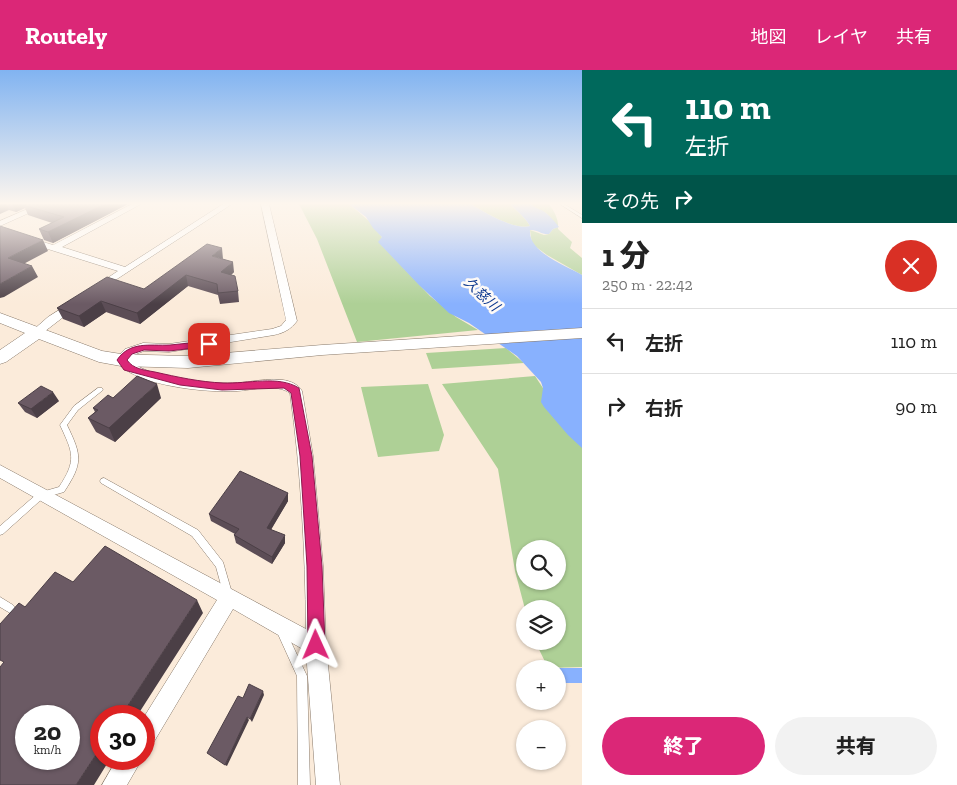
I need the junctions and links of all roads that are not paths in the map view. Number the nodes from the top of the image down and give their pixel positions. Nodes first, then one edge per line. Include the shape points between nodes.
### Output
1 (20, 237) edge
2 (74, 237) edge
3 (176, 237) edge
4 (273, 237) edge
5 (54, 248) junction
6 (126, 270) junction
7 (0, 318) edge
8 (36, 333) junction
9 (582, 333) edge
10 (0, 358) edge
11 (122, 360) junction
12 (100, 390) dead end
13 (0, 471) edge
14 (104, 481) dead end
15 (41, 495) junction
16 (0, 531) edge
17 (229, 598) junction
18 (0, 602) edge
19 (10, 608) dead end
20 (279, 625) junction
21 (316, 645) junction
22 (155, 719) edge
23 (123, 770) edge
24 (114, 785) edge
25 (304, 785) edge
26 (328, 785) edge

1 - 5 street
2 - 5 street
3 - 6 street
4 - 11 street via 292,321 285,328 209,344 143,347 129,352
5 - 6 street
6 - 8 street
7 - 8 street
8 - 10 street
8 - 11 street via 99,356
9 - 11 street via 188,362
11 - 21 street via 127,368 180,382 222,387 286,385 296,391 306,456
12 - 15 lane via 76,408 63,425 77,452 73,474 61,490
13 - 15 street
14 - 17 lane via 195,533 220,566
15 - 16 lane
15 - 17 street
17 - 20 street
17 - 22 street
18 - 19 lane
20 - 21 street
20 - 25 lane via 302,676
21 - 26 street
23 - 24 street

